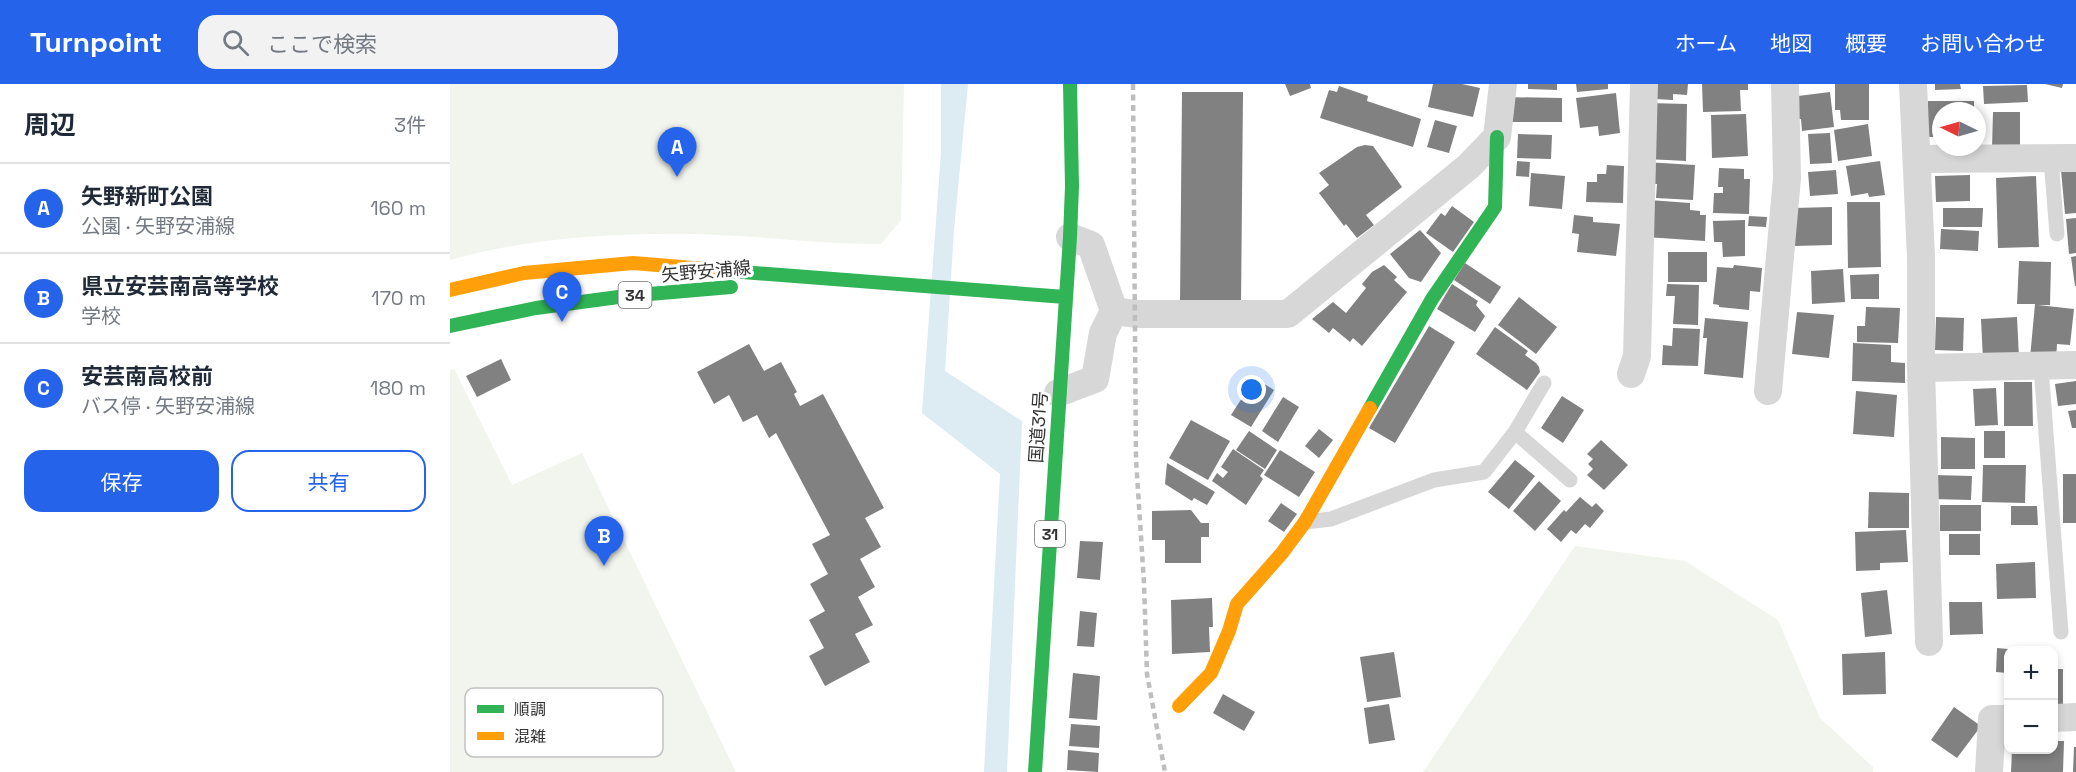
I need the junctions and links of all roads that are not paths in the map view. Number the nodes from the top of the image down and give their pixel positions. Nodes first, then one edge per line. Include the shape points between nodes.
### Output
1 (1070, 84) edge
2 (1503, 84) edge
3 (1644, 84) edge
4 (1785, 84) edge
5 (1914, 84) edge
6 (1497, 137) junction
7 (2064, 158) edge
8 (1917, 159) junction
9 (2057, 234) dead end
10 (1070, 237) junction
11 (823, 280) junction
12 (450, 290) edge
13 (1065, 297) junction
14 (1114, 311) junction
15 (450, 326) edge
16 (2076, 365) edge
17 (2041, 367) junction
18 (1921, 368) junction
19 (1631, 374) dead end
20 (1544, 383) dead end
21 (1768, 391) dead end
22 (1058, 393) junction
23 (1515, 432) junction
24 (1570, 480) dead end
25 (1305, 522) junction
26 (2061, 632) dead end
27 (1929, 642) dead end
28 (1179, 706) dead end
29 (2058, 717) edge
30 (2076, 717) edge
31 (2004, 719) edge
32 (1035, 772) edge
33 (1989, 772) edge

1 - 10 main road, 国道31号 / 31
2 - 6 street
3 - 19 street via 1637,356
4 - 21 street via 1787,178
5 - 8 street
6 - 14 street via 1469,166 1288,314
6 - 25 main road via 1495,207 1432,299
7 - 8 street
7 - 9 lane
8 - 18 street
10 - 13 main road, 国道31号 / 31
10 - 14 street via 1091,244
11 - 12 main road, 矢野安浦線 / 34 via 633,263 524,273
11 - 13 main road, 矢野安浦線 / 34
11 - 15 main road, 矢野安浦線 / 34 via 626,296 536,308
13 - 22 main road, 国道31号 / 31
14 - 22 street via 1103,333 1095,379
16 - 17 street
17 - 18 street
17 - 26 lane
18 - 27 street
20 - 23 lane
22 - 32 main road, 国道31号 / 31
23 - 24 lane
23 - 25 lane via 1484,472 1434,480 1331,519
25 - 28 main road via 1237,603 1211,673
29 - 30 street
31 - 33 street via 1992,719

